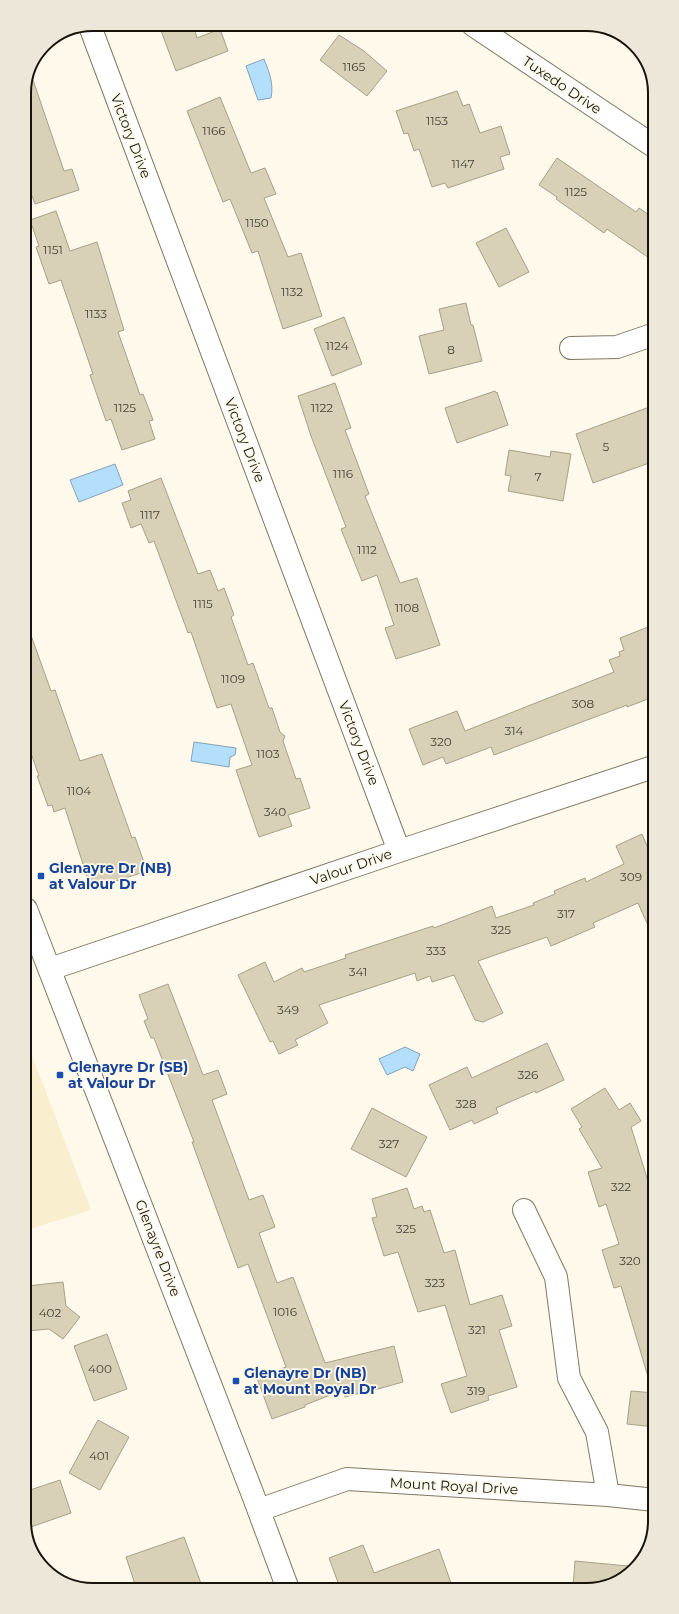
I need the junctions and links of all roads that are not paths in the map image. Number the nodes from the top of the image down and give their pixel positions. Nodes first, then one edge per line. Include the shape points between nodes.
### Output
1 (92, 31) edge
2 (482, 31) edge
3 (648, 142) edge
4 (648, 336) edge
5 (571, 348) dead end
6 (648, 770) edge
7 (399, 851) junction
8 (31, 921) edge
9 (50, 969) junction
10 (524, 1210) dead end
11 (608, 1495) junction
12 (648, 1499) edge
13 (258, 1510) junction
14 (286, 1583) edge

1 - 7 street, Victory Drive
2 - 3 street, Tuxedo Drive
4 - 5 street via 617,347
6 - 7 street, Valour Drive
7 - 9 street, Valour Drive
8 - 9 street, Glenayre Drive
9 - 13 street, Glenayre Drive
10 - 11 street via 556,1277 569,1378 597,1432
11 - 12 street, Mount Royal Drive
11 - 13 street, Mount Royal Drive via 347,1479
13 - 14 street, Glenayre Drive

